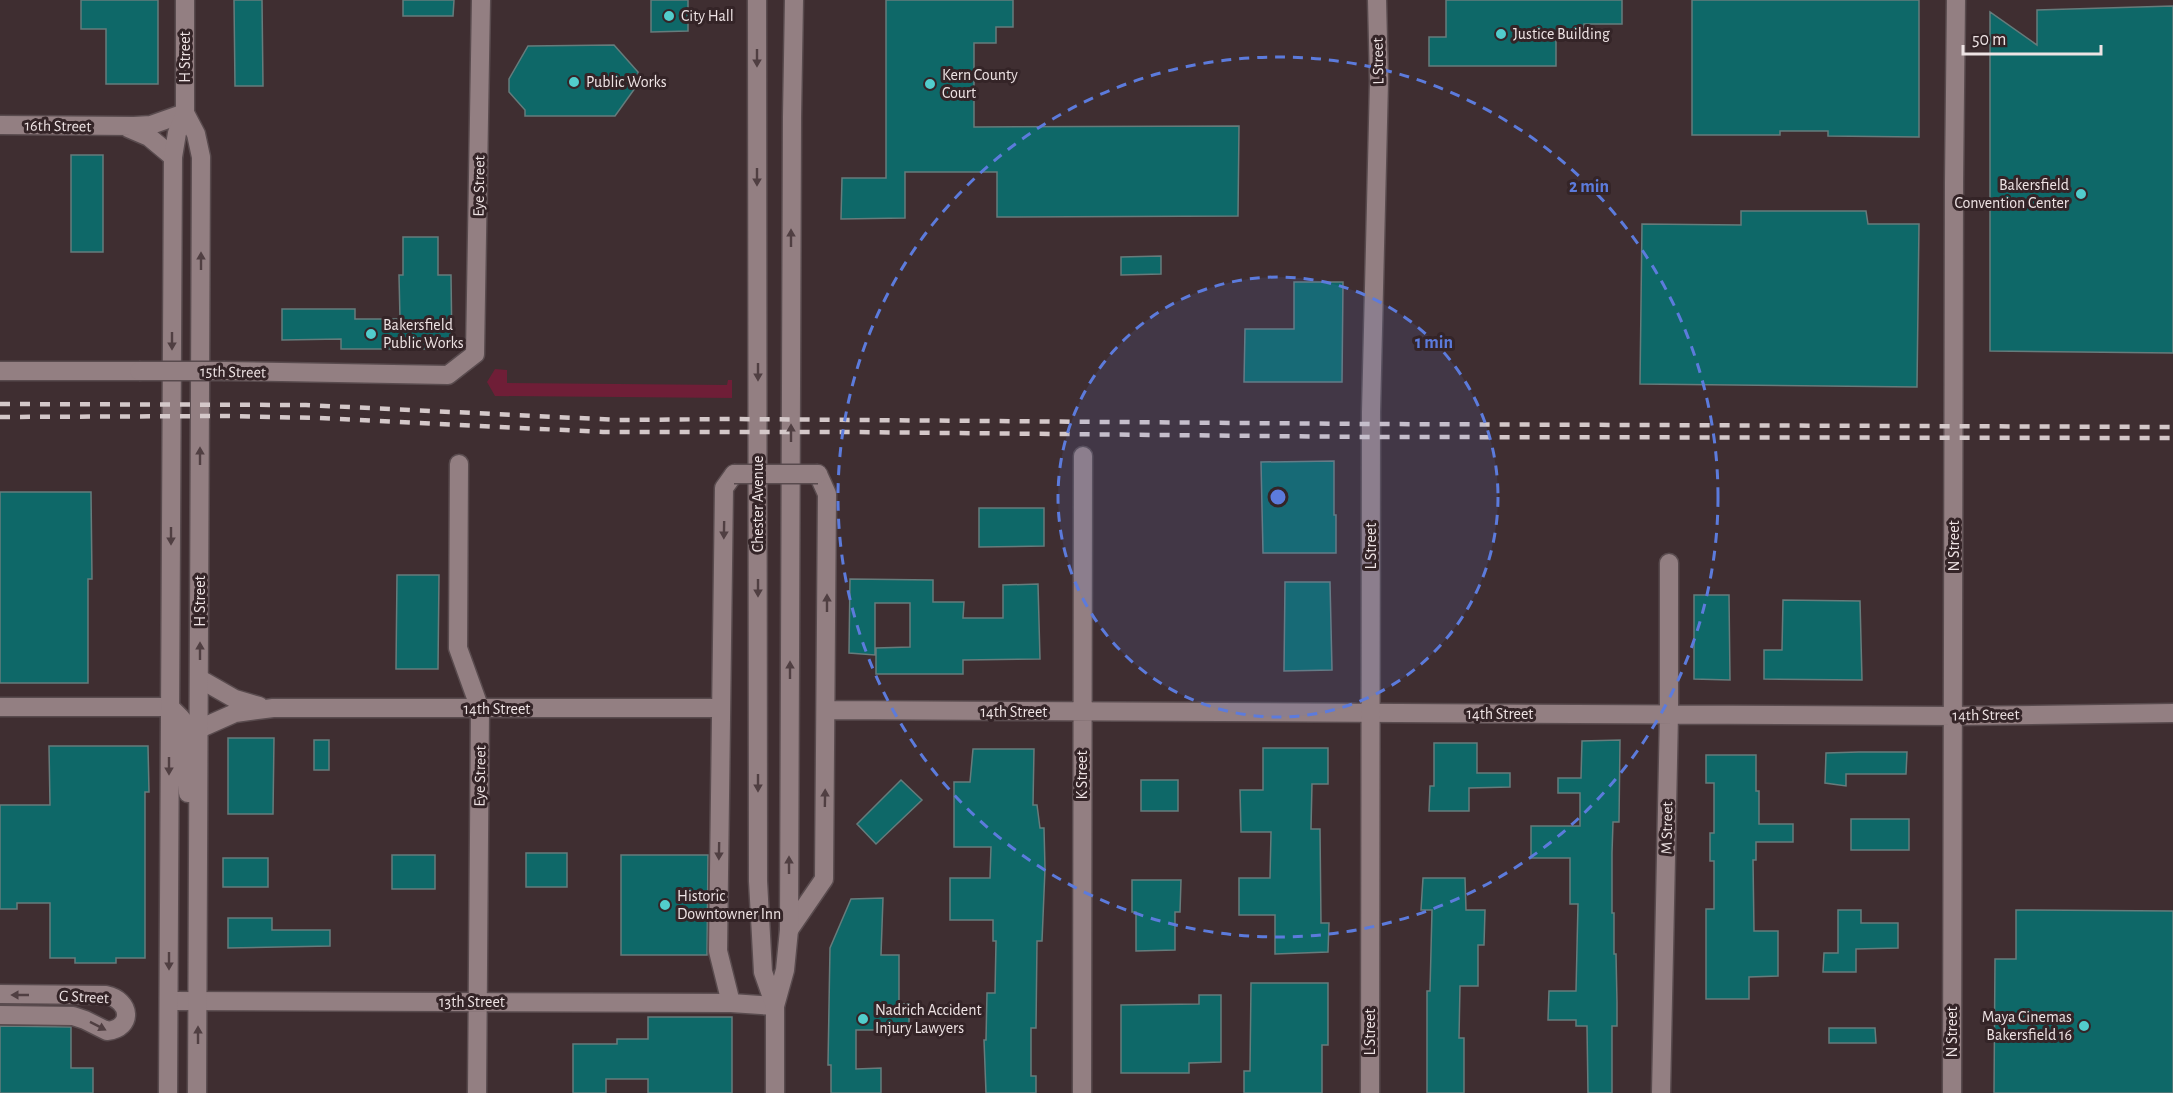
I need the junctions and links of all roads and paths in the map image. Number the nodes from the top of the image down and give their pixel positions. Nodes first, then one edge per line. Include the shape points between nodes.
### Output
1 (185, 0) edge
2 (481, 0) edge
3 (758, 0) edge
4 (794, 0) edge
5 (1377, 0) edge
6 (1956, 0) edge
7 (184, 113) junction
8 (0, 125) edge
9 (117, 126) junction
10 (173, 157) junction
11 (462, 365) joint
12 (0, 371) edge
13 (1083, 456) dead end
14 (459, 464) dead end
15 (1669, 563) dead end
16 (200, 679) junction
17 (0, 706) edge
18 (170, 708) junction
19 (273, 708) junction
20 (720, 708) junction
21 (480, 709) junction
22 (826, 710) junction
23 (1083, 712) junction
24 (2173, 712) edge
25 (1370, 713) junction
26 (1669, 714) junction
27 (1954, 716) junction
28 (199, 729) junction
29 (199, 844) junction
30 (789, 930) junction
31 (0, 994) edge
32 (169, 1001) junction
33 (198, 1001) junction
34 (477, 1002) junction
35 (731, 1003) junction
36 (775, 1005) junction
37 (0, 1015) edge
38 (168, 1093) edge
39 (197, 1093) edge
40 (477, 1093) edge
41 (775, 1093) edge
42 (1082, 1093) edge
43 (1370, 1093) edge
44 (1661, 1093) edge
45 (1952, 1093) edge

1 - 7 street, H Street
2 - 11 street, Eye Street via 477,337 475,354
3 -> 36 street, Chester Avenue via 758,881 763,972
30 -> 4 street, Chester Avenue
5 - 25 street, L Street
6 - 27 street, N Street
7 - 9 street, 16th Street via 151,124
7 - 10 street, H Street
16 -> 7 street, H Street via 201,157 196,134
8 - 9 street, 16th Street
9 - 10 street, 16th Street via 149,137
10 -> 18 street, H Street
11 - 12 street, 15th Street, bridge via 448,375
13 - 23 street, K Street
14 - 21 street, Eye Street via 458,648
15 - 26 street, M Street
16 - 19 street, 14th Street via 235,699
16 - 28 street, H Street
17 - 18 street
18 - 29 street via 184,726 189,798
18 -> 32 street, H Street
19 - 21 street, 14th Street
19 - 28 street, 14th Street via 235,713
20 - 21 street, 14th Street
22 -> 20 street, bridge via 827,494 818,474 734,474 724,488
20 -> 35 street via 718,951
21 - 34 street, Eye Street
22 - 23 street, 14th Street
30 -> 22 street via 824,879
23 - 25 street, 14th Street
23 - 42 street, K Street
24 - 27 street, 14th Street
25 - 26 street, 14th Street
25 - 43 street, L Street
26 - 27 street, 14th Street
26 - 44 street, M Street
27 - 45 street, N Street
28 - 29 street, H Street
29 - 33 street, H Street
30 - 36 street, Chester Avenue via 785,969
37 -> 31 street, G Street via 65,1015 107,1031 119,1028 126,1013 122,1003 106,995
32 - 33 street, 13th Street
32 - 38 street, H Street
33 - 34 street, 13th Street
39 -> 33 street, H Street
34 - 35 street, 13th Street
34 - 40 street, Eye Street
35 - 36 street, 13th Street
36 - 41 street, Chester Avenue

